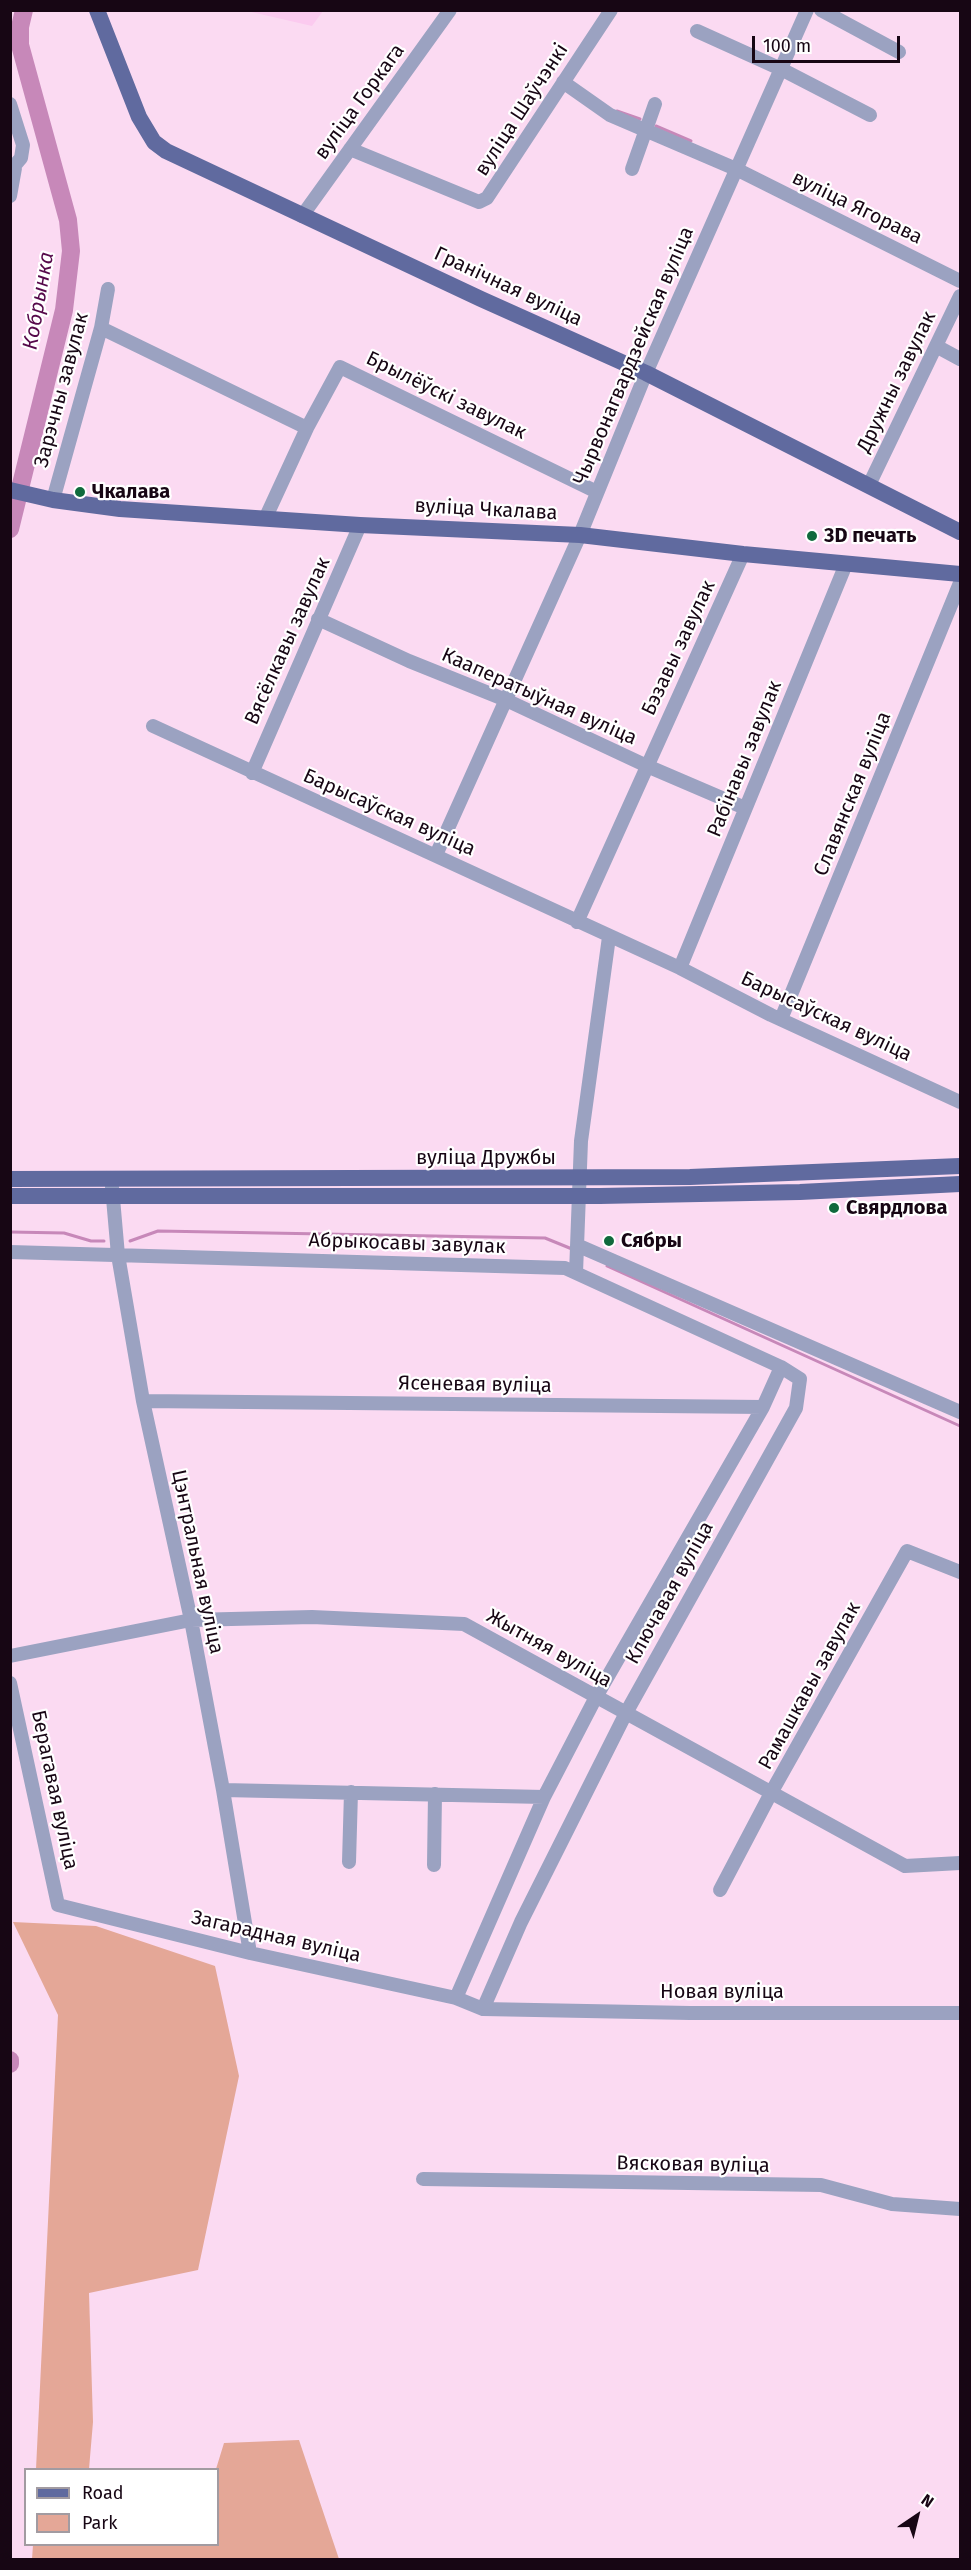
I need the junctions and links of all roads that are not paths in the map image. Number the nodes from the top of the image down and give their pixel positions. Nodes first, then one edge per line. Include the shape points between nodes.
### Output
1 (450, 10) edge
2 (611, 10) edge
3 (807, 10) edge
4 (821, 10) edge
5 (102, 14) edge
6 (697, 31) dead end
7 (899, 52) dead end
8 (781, 69) junction
9 (563, 82) junction
10 (10, 104) edge
11 (655, 104) dead end
12 (870, 115) dead end
13 (648, 130) junction
14 (350, 149) junction
15 (736, 169) junction
16 (13, 170) edge
17 (632, 170) dead end
18 (10, 196) edge
19 (302, 216) junction
20 (960, 281) edge
21 (108, 289) dead end
22 (960, 296) edge
23 (100, 328) junction
24 (936, 346) junction
25 (960, 359) edge
26 (646, 373) junction
27 (307, 428) junction
28 (869, 485) junction
29 (10, 490) edge
30 (597, 492) junction
31 (53, 500) junction
32 (266, 519) junction
33 (360, 525) junction
34 (960, 532) edge
35 (580, 535) junction
36 (743, 554) junction
37 (846, 564) junction
38 (960, 574) edge
39 (960, 583) edge
40 (318, 619) junction
41 (506, 700) junction
42 (153, 726) dead end
43 (647, 766) junction
44 (252, 772) junction
45 (745, 808) junction
46 (436, 855) junction
47 (577, 922) junction
48 (609, 937) junction
49 (680, 968) junction
50 (781, 1019) junction
51 (960, 1102) edge
52 (960, 1166) edge
53 (960, 1178) edge
54 (10, 1179) edge
55 (112, 1179) junction
56 (214, 1179) junction
57 (960, 1184) edge
58 (924, 1185) junction
59 (580, 1187) junction
60 (10, 1196) edge
61 (112, 1197) junction
62 (579, 1246) junction
63 (10, 1252) edge
64 (118, 1255) junction
65 (576, 1272) junction
66 (781, 1367) junction
67 (143, 1401) junction
68 (763, 1407) junction
69 (960, 1412) edge
70 (960, 1572) edge
71 (191, 1620) junction
72 (10, 1656) edge
73 (10, 1683) edge
74 (596, 1697) junction
75 (626, 1713) junction
76 (223, 1790) junction
77 (351, 1792) junction
78 (771, 1793) junction
79 (435, 1794) junction
80 (544, 1797) junction
81 (349, 1862) dead end
82 (960, 1863) edge
83 (434, 1865) dead end
84 (720, 1890) dead end
85 (58, 1905) joint
86 (250, 1953) junction
87 (456, 1998) junction
88 (483, 2009) junction
89 (960, 2013) edge
90 (423, 2179) dead end
91 (960, 2209) edge

1 - 14 street, вуліца Горкага
2 - 9 street, вуліца Шаўчэнкі
3 - 8 street, Чырвонагвардзейская вуліца
4 - 7 street
5 - 19 main road, Гранічная вуліца via 138,115 158,146
6 - 8 street
8 - 12 street
8 - 15 street, Чырвонагвардзейская вуліца
9 - 13 street via 610,115
9 - 14 street, вуліца Шаўчэнкі via 488,198 479,202
10 - 16 street via 23,145
11 - 13 street
13 - 15 street
13 - 17 street
14 - 19 street, вуліца Горкага
15 - 20 street, вуліца Ягорава
15 - 26 street, Чырвонагвардзейская вуліца
16 - 18 street
19 - 26 main road, Гранічная вуліца
21 - 23 street, Зарэчны завулак
22 - 24 street, Дружны завулак
23 - 27 street
23 - 31 street, Зарэчны завулак
24 - 25 street
24 - 28 street, Дружны завулак
26 - 28 main road, Гранічная вуліца
26 - 30 street, Чырвонагвардзейская вуліца
27 - 30 street, Брылёўскі завулак via 340,367
27 - 32 street, Брылёўскі завулак
28 - 34 main road, Гранічная вуліца
29 - 31 main road, вуліца Чкалава
30 - 35 street, Чырвонагвардзейская вуліца
31 - 32 main road, вуліца Чкалава via 120,509
32 - 33 main road, вуліца Чкалава
33 - 35 main road, вуліца Чкалава
33 - 40 street, Вясёлкавы завулак
35 - 36 main road, вуліца Чкалава
35 - 41 street, Чырвонагвардзейская вуліца
36 - 37 main road, вуліца Чкалава
36 - 43 street, Бэзавы завулак
37 - 38 main road, вуліца Чкалава
37 - 45 street, Рабінавы завулак
39 - 50 street, Славянская вуліца
40 - 41 street, Кааператыўная вуліца
40 - 44 street, Вясёлкавы завулак
41 - 43 street, Кааператыўная вуліца
41 - 46 street, Чырвонагвардзейская вуліца
42 - 44 street, Барысаўская вуліца
43 - 45 street, Кааператыўная вуліца
43 - 47 street, Бэзавы завулак
44 - 46 street, Барысаўская вуліца
45 - 49 street, Рабінавы завулак
46 - 47 street, Барысаўская вуліца
47 - 48 street, Барысаўская вуліца
48 - 49 street, Барысаўская вуліца
48 - 59 street via 587,1094
49 - 50 street, Барысаўская вуліца
50 - 51 street, Барысаўская вуліца
52 - 59 main road, вуліца Дружбы via 690,1177
53 - 58 main road
54 - 55 main road, вуліца Дружбы
55 - 56 main road, вуліца Дружбы
55 - 61 street, Цэнтральная вуліца
56 - 59 main road, вуліца Дружбы
56 - 61 main road via 180,1184 127,1184 116,1189
57 - 58 main road, вуліца Дружбы
58 - 59 main road, вуліца Дружбы via 800,1192
59 - 61 main road, вуліца Дружбы via 505,1190 472,1196
59 - 62 street
60 - 61 main road, вуліца Дружбы
61 - 64 street, Цэнтральная вуліца
62 - 65 street
62 - 69 street
63 - 64 street, Абрыкосавы завулак
64 - 65 street, Абрыкосавы завулак via 565,1268
64 - 67 street, Цэнтральная вуліца
65 - 66 street, Абрыкосавы завулак
66 - 68 street
66 - 75 street, Ключавая вуліца via 800,1379 796,1408
67 - 68 street, Ясеневая вуліца
67 - 71 street, Цэнтральная вуліца
68 - 74 street, Ключавая вуліца
70 - 78 street, Рамашкавы завулак via 907,1551
71 - 72 street, Жытняя вуліца
71 - 74 street, Жытняя вуліца via 312,1617 464,1624
71 - 76 street, Цэнтральная вуліца
73 - 85 street, Берагавая вуліца
74 - 75 street, Жытняя вуліца
74 - 80 street, Ключавая вуліца
75 - 78 street, Жытняя вуліца
75 - 88 street, Ключавая вуліца via 521,1922
76 - 77 street
76 - 86 street, Цэнтральная вуліца
77 - 79 street
77 - 81 street
78 - 82 street, Жытняя вуліца via 905,1866
78 - 84 street, Рамашкавы завулак
79 - 80 street
79 - 83 street
80 - 87 street, Ключавая вуліца
85 - 86 street, Загарадная вуліца
86 - 87 street, Загарадная вуліца
87 - 88 street, Загарадная вуліца
88 - 89 street, Новая вуліца
90 - 91 street, Вясковая вуліца via 821,2185 892,2204

